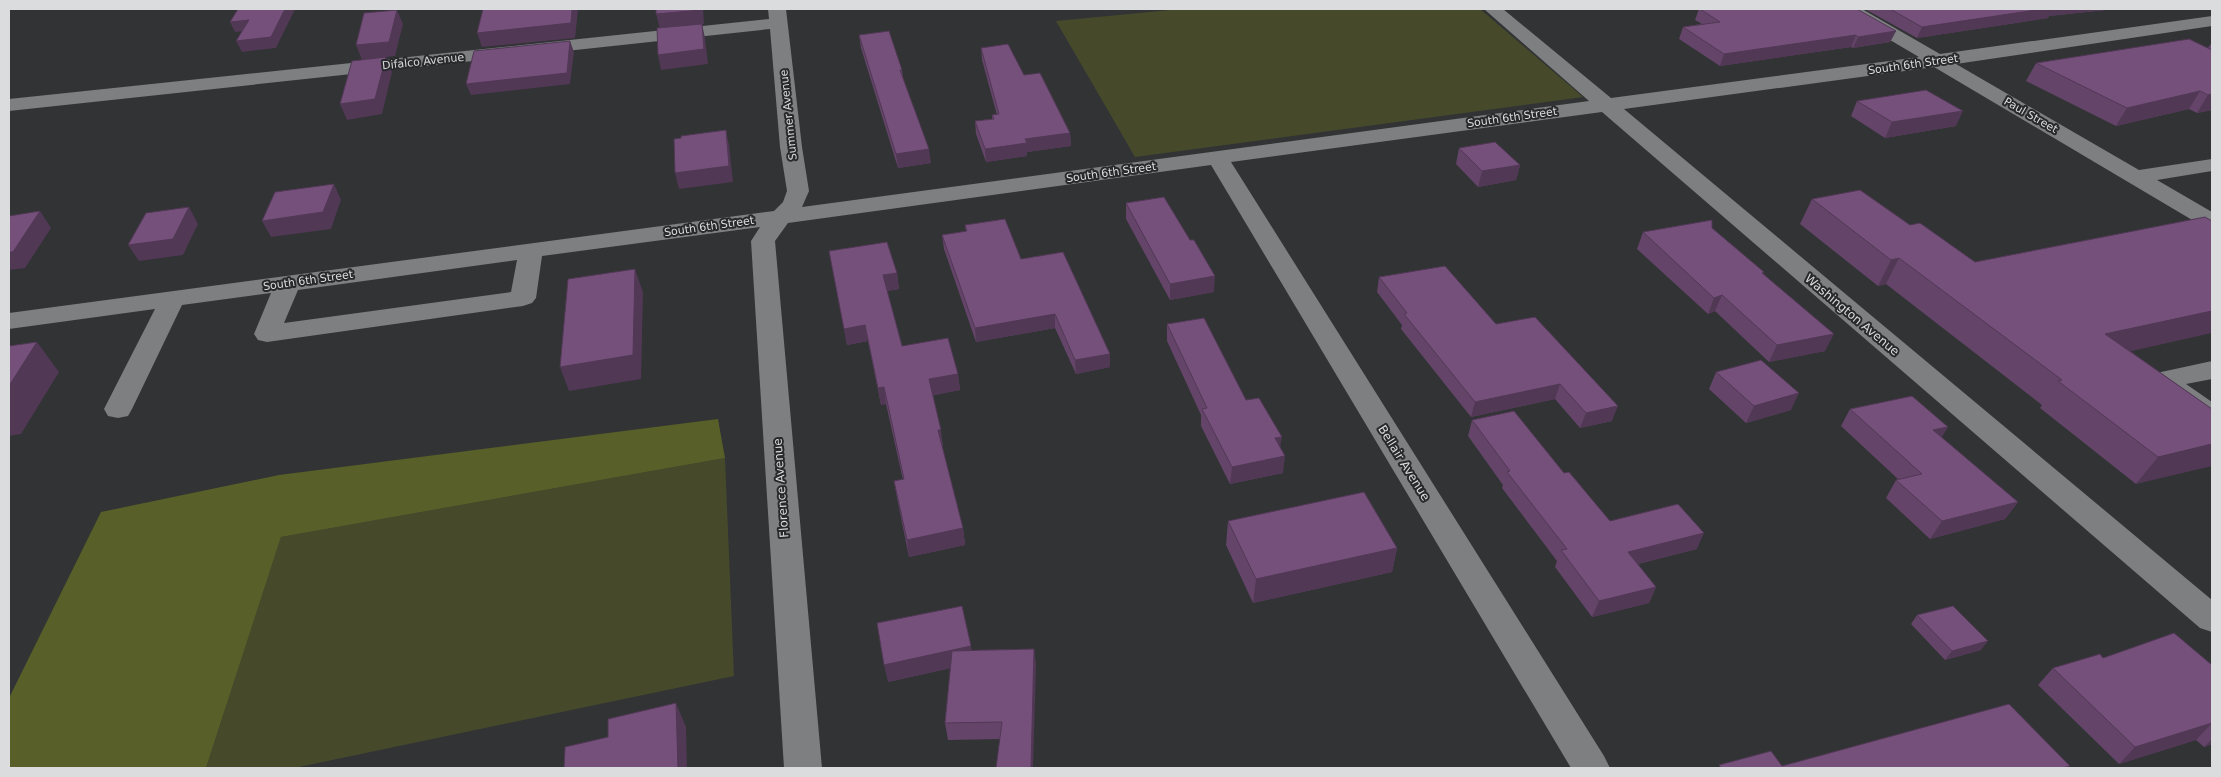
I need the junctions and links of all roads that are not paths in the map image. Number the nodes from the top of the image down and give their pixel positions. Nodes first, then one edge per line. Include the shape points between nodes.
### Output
1 (1493, 9) edge
2 (1850, 9) edge
3 (778, 16) edge
4 (2212, 21) edge
5 (2146, 31) junction
6 (2171, 44) edge
7 (1938, 60) junction
8 (1604, 104) junction
9 (9, 105) edge
10 (1217, 158) junction
11 (2212, 165) edge
12 (2136, 177) junction
13 (2212, 197) edge
14 (2179, 202) junction
15 (782, 216) junction
16 (2212, 222) edge
17 (531, 250) junction
18 (288, 283) junction
19 (174, 298) junction
20 (9, 321) edge
21 (2212, 370) edge
22 (118, 408) dead end
23 (2212, 416) edge
24 (2212, 619) edge
25 (802, 768) edge
26 (1591, 768) edge

1 - 8 street, Washington Avenue
2 - 7 street, Paul Street
3 - 9 street, Difalco Avenue
3 - 15 street, Summer Avenue via 798,191 793,204
4 - 5 street, South 6th Street
5 - 6 street
5 - 7 street, South 6th Street
7 - 8 street, South 6th Street
7 - 12 street, Paul Street
8 - 10 street, South 6th Street
8 - 24 street, Washington Avenue
10 - 15 street, South 6th Street
10 - 26 street, Bellair Avenue
11 - 12 street
12 - 14 street, Paul Street
13 - 14 street
14 - 16 street, Paul Street
15 - 17 street, South 6th Street
15 - 25 street, Florence Avenue via 762,241
17 - 18 street, South 6th Street
17 - 18 street via 524,298 267,334
18 - 19 street, South 6th Street
19 - 20 street, South 6th Street
19 - 22 street
21 - 23 street via 2162,380

